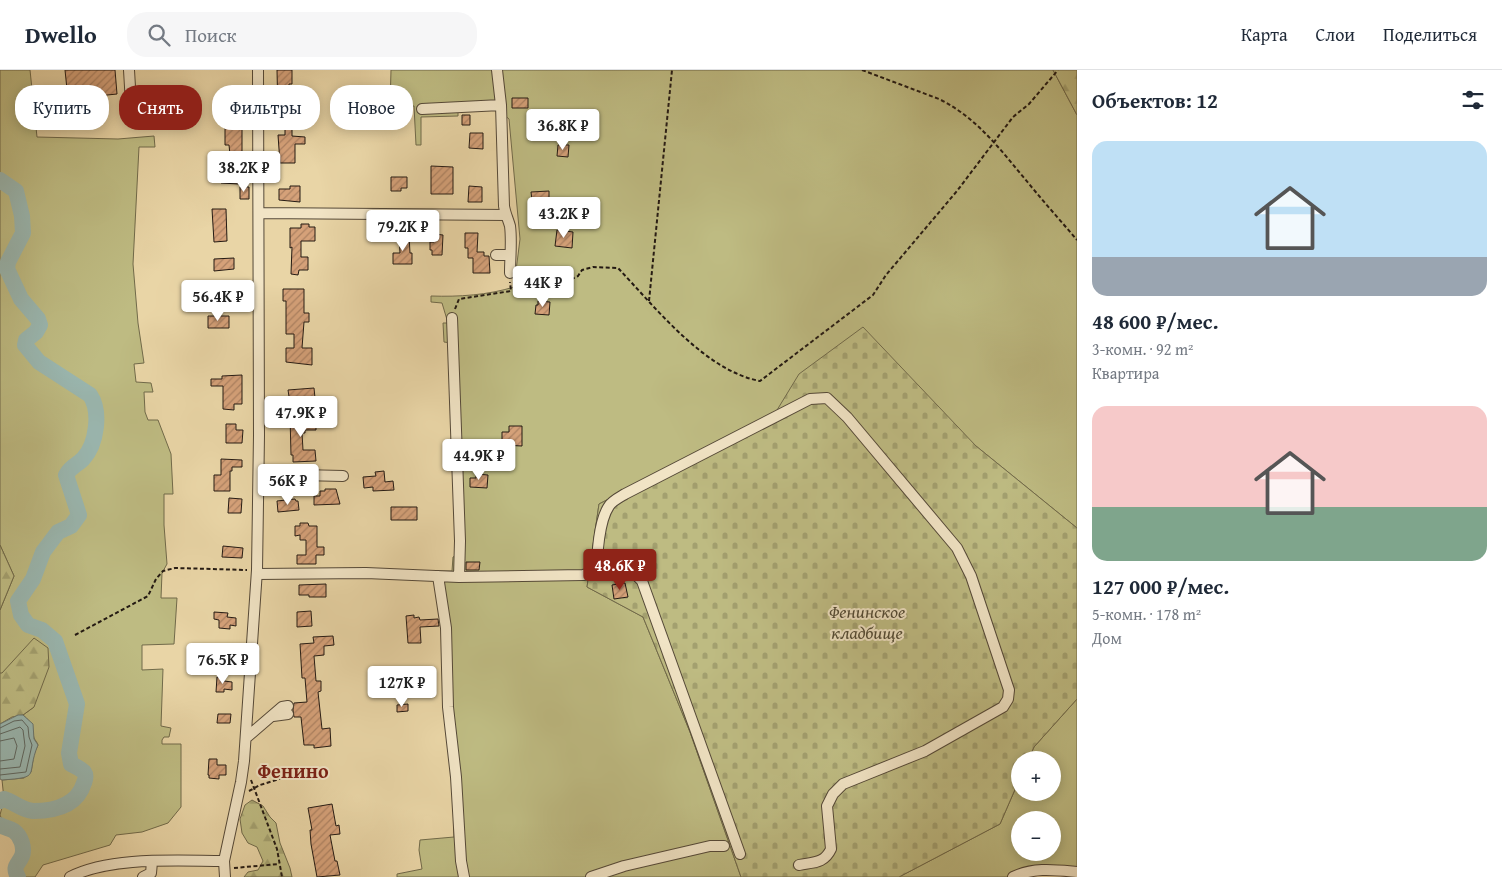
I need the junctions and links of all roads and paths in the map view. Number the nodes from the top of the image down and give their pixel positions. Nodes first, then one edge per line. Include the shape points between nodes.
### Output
1 (129, 70) edge
2 (258, 70) edge
3 (497, 70) edge
4 (672, 70) edge
5 (862, 70) edge
6 (1058, 70) edge
7 (130, 85) edge
8 (501, 105) junction
9 (422, 109) dead end
10 (993, 141) junction
11 (259, 213) junction
12 (506, 215) junction
13 (1077, 240) edge
14 (496, 255) dead end
15 (510, 255) junction
16 (510, 272) junction
17 (649, 302) junction
18 (452, 318) joint
19 (259, 474) junction
20 (343, 476) dead end
21 (257, 572) junction
22 (599, 572) junction
23 (438, 576) junction
24 (458, 577) junction
25 (75, 635) dead end
26 (288, 710) dead end
27 (246, 738) junction
28 (244, 761) junction
29 (289, 776) dead end
30 (254, 788) junction
31 (238, 800) junction
32 (724, 846) dead end
33 (740, 854) dead end
34 (224, 861) junction
35 (152, 862) junction
36 (279, 864) junction
37 (799, 865) dead end
38 (236, 868) dead end
39 (1077, 872) edge
40 (70, 877) edge
41 (143, 877) edge
42 (226, 877) edge
43 (282, 877) edge
44 (464, 877) edge
45 (591, 877) edge
46 (1013, 877) edge

1 - 7 street
2 - 11 street
3 - 8 street
4 - 17 path
5 - 10 path via 951,105
6 - 10 path
8 - 9 street
8 - 12 street
10 - 13 path
10 - 17 path via 974,170 873,295 760,381 747,379 705,354
11 - 12 street
11 - 19 street
12 - 15 street via 510,225
14 - 15 street
15 - 16 street
16 - 17 path via 568,281 593,266 618,268
16 - 18 path via 511,291 459,299
18 - 24 street via 460,541
19 - 20 street
19 - 21 street
21 - 23 street
21 - 25 path via 175,568 164,571 148,596
21 - 27 street
22 - 24 street
22 - 33 street via 603,575 635,574 642,581
22 - 37 street via 596,563 602,524 609,505 810,399 827,398 847,417 956,548 971,576 1009,690 1008,699 1003,707 926,751 844,784 833,794 827,806 828,855 823,860
23 - 24 street
23 - 44 street via 446,628 448,706
26 - 27 street via 273,716
27 - 28 street
28 - 30 path
28 - 31 street
29 - 30 path
30 - 31 path
30 - 36 path via 277,849
31 - 34 street
32 - 45 street via 710,846 624,866
34 - 35 street
34 - 42 street
35 - 40 street via 101,866
35 - 41 street via 151,873
36 - 38 path
36 - 43 path
39 - 46 street via 1037,870

